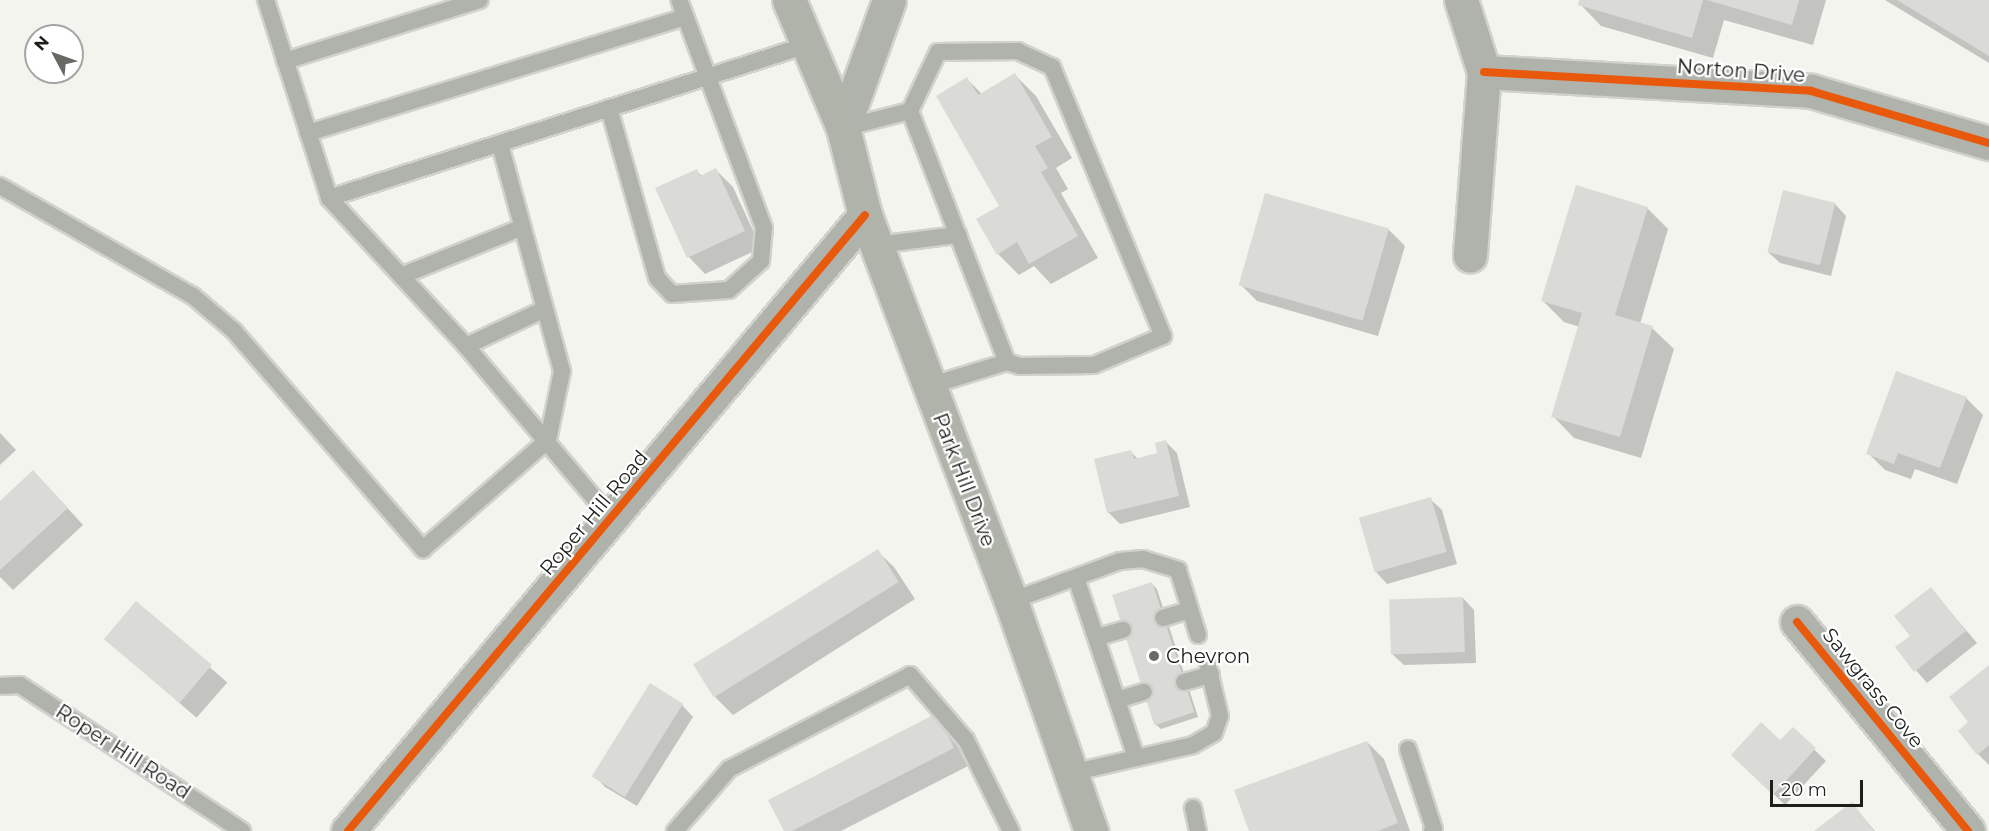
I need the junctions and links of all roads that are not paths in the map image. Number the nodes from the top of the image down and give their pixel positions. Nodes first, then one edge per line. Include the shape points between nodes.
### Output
1 (266, 0) edge
2 (480, 0) edge
3 (680, 0) edge
4 (789, 0) edge
5 (889, 0) edge
6 (1461, 0) edge
7 (685, 17) junction
8 (807, 45) junction
9 (285, 61) junction
10 (1484, 72) junction
11 (710, 76) junction
12 (609, 108) junction
13 (910, 111) junction
14 (843, 128) junction
15 (308, 133) junction
16 (1989, 143) edge
17 (500, 144) junction
18 (0, 186) edge
19 (328, 198) junction
20 (523, 227) junction
21 (870, 230) junction
22 (958, 235) junction
23 (1470, 255) dead end
24 (401, 276) junction
25 (545, 309) junction
26 (466, 346) junction
27 (1007, 363) junction
28 (929, 386) junction
29 (548, 440) junction
30 (611, 518) junction
31 (1076, 578) junction
32 (1011, 601) junction
33 (1190, 610) junction
34 (1163, 618) dead end
35 (1797, 622) dead end
36 (1123, 630) dead end
37 (1198, 635) dead end
38 (1098, 637) junction
39 (1184, 682) dead end
40 (0, 686) edge
41 (1143, 692) dead end
42 (1117, 700) junction
43 (1408, 749) dead end
44 (1136, 758) junction
45 (1071, 773) junction
46 (1192, 808) dead end
47 (242, 831) edge
48 (348, 831) edge
49 (675, 831) edge
50 (1011, 831) edge
51 (1090, 831) edge
52 (1198, 831) edge
53 (1432, 831) edge
54 (1968, 831) edge

1 - 9 lane
2 - 9 lane
3 - 7 lane
4 - 8 main road, Park Hill Drive
5 - 14 street
6 - 10 street
7 - 11 lane
7 - 15 lane
8 - 11 lane
8 - 14 main road, Park Hill Drive
9 - 15 lane
10 - 16 street, Norton Drive via 1811,91
10 - 23 street
11 - 12 lane
11 - 12 lane via 764,228 761,261 729,290 672,294 657,278
12 - 17 lane
13 - 14 lane
13 - 22 lane
13 - 27 lane via 938,52 1018,51 1052,67 1163,336 1094,365
14 - 21 main road, Park Hill Drive
15 - 19 lane
17 - 19 lane
17 - 20 lane
18 - 29 lane via 193,296 234,330 423,549
19 - 24 lane
20 - 24 lane
20 - 25 lane
21 - 22 lane
21 - 28 main road, Park Hill Drive
21 - 30 street, Roper Hill Road
22 - 27 lane
24 - 26 lane
25 - 26 lane
25 - 29 lane via 562,371
26 - 29 lane
27 - 28 lane
28 - 32 main road, Park Hill Drive
29 - 30 lane
30 - 48 street, Roper Hill Road
31 - 32 lane
31 - 33 lane via 1120,561 1143,559 1178,570
31 - 38 lane
32 - 45 main road, Park Hill Drive
33 - 34 lane
33 - 37 lane
35 - 54 street, Sawgrass Cove
36 - 38 lane
38 - 42 lane
39 - 44 lane via 1209,670 1220,716 1214,733 1193,745
40 - 47 lane, Roper Hill Road via 20,685
41 - 42 lane
42 - 44 lane
43 - 53 lane
44 - 45 lane
45 - 51 main road, Park Hill Drive
46 - 52 lane
49 - 50 lane via 729,769 910,675 966,740

